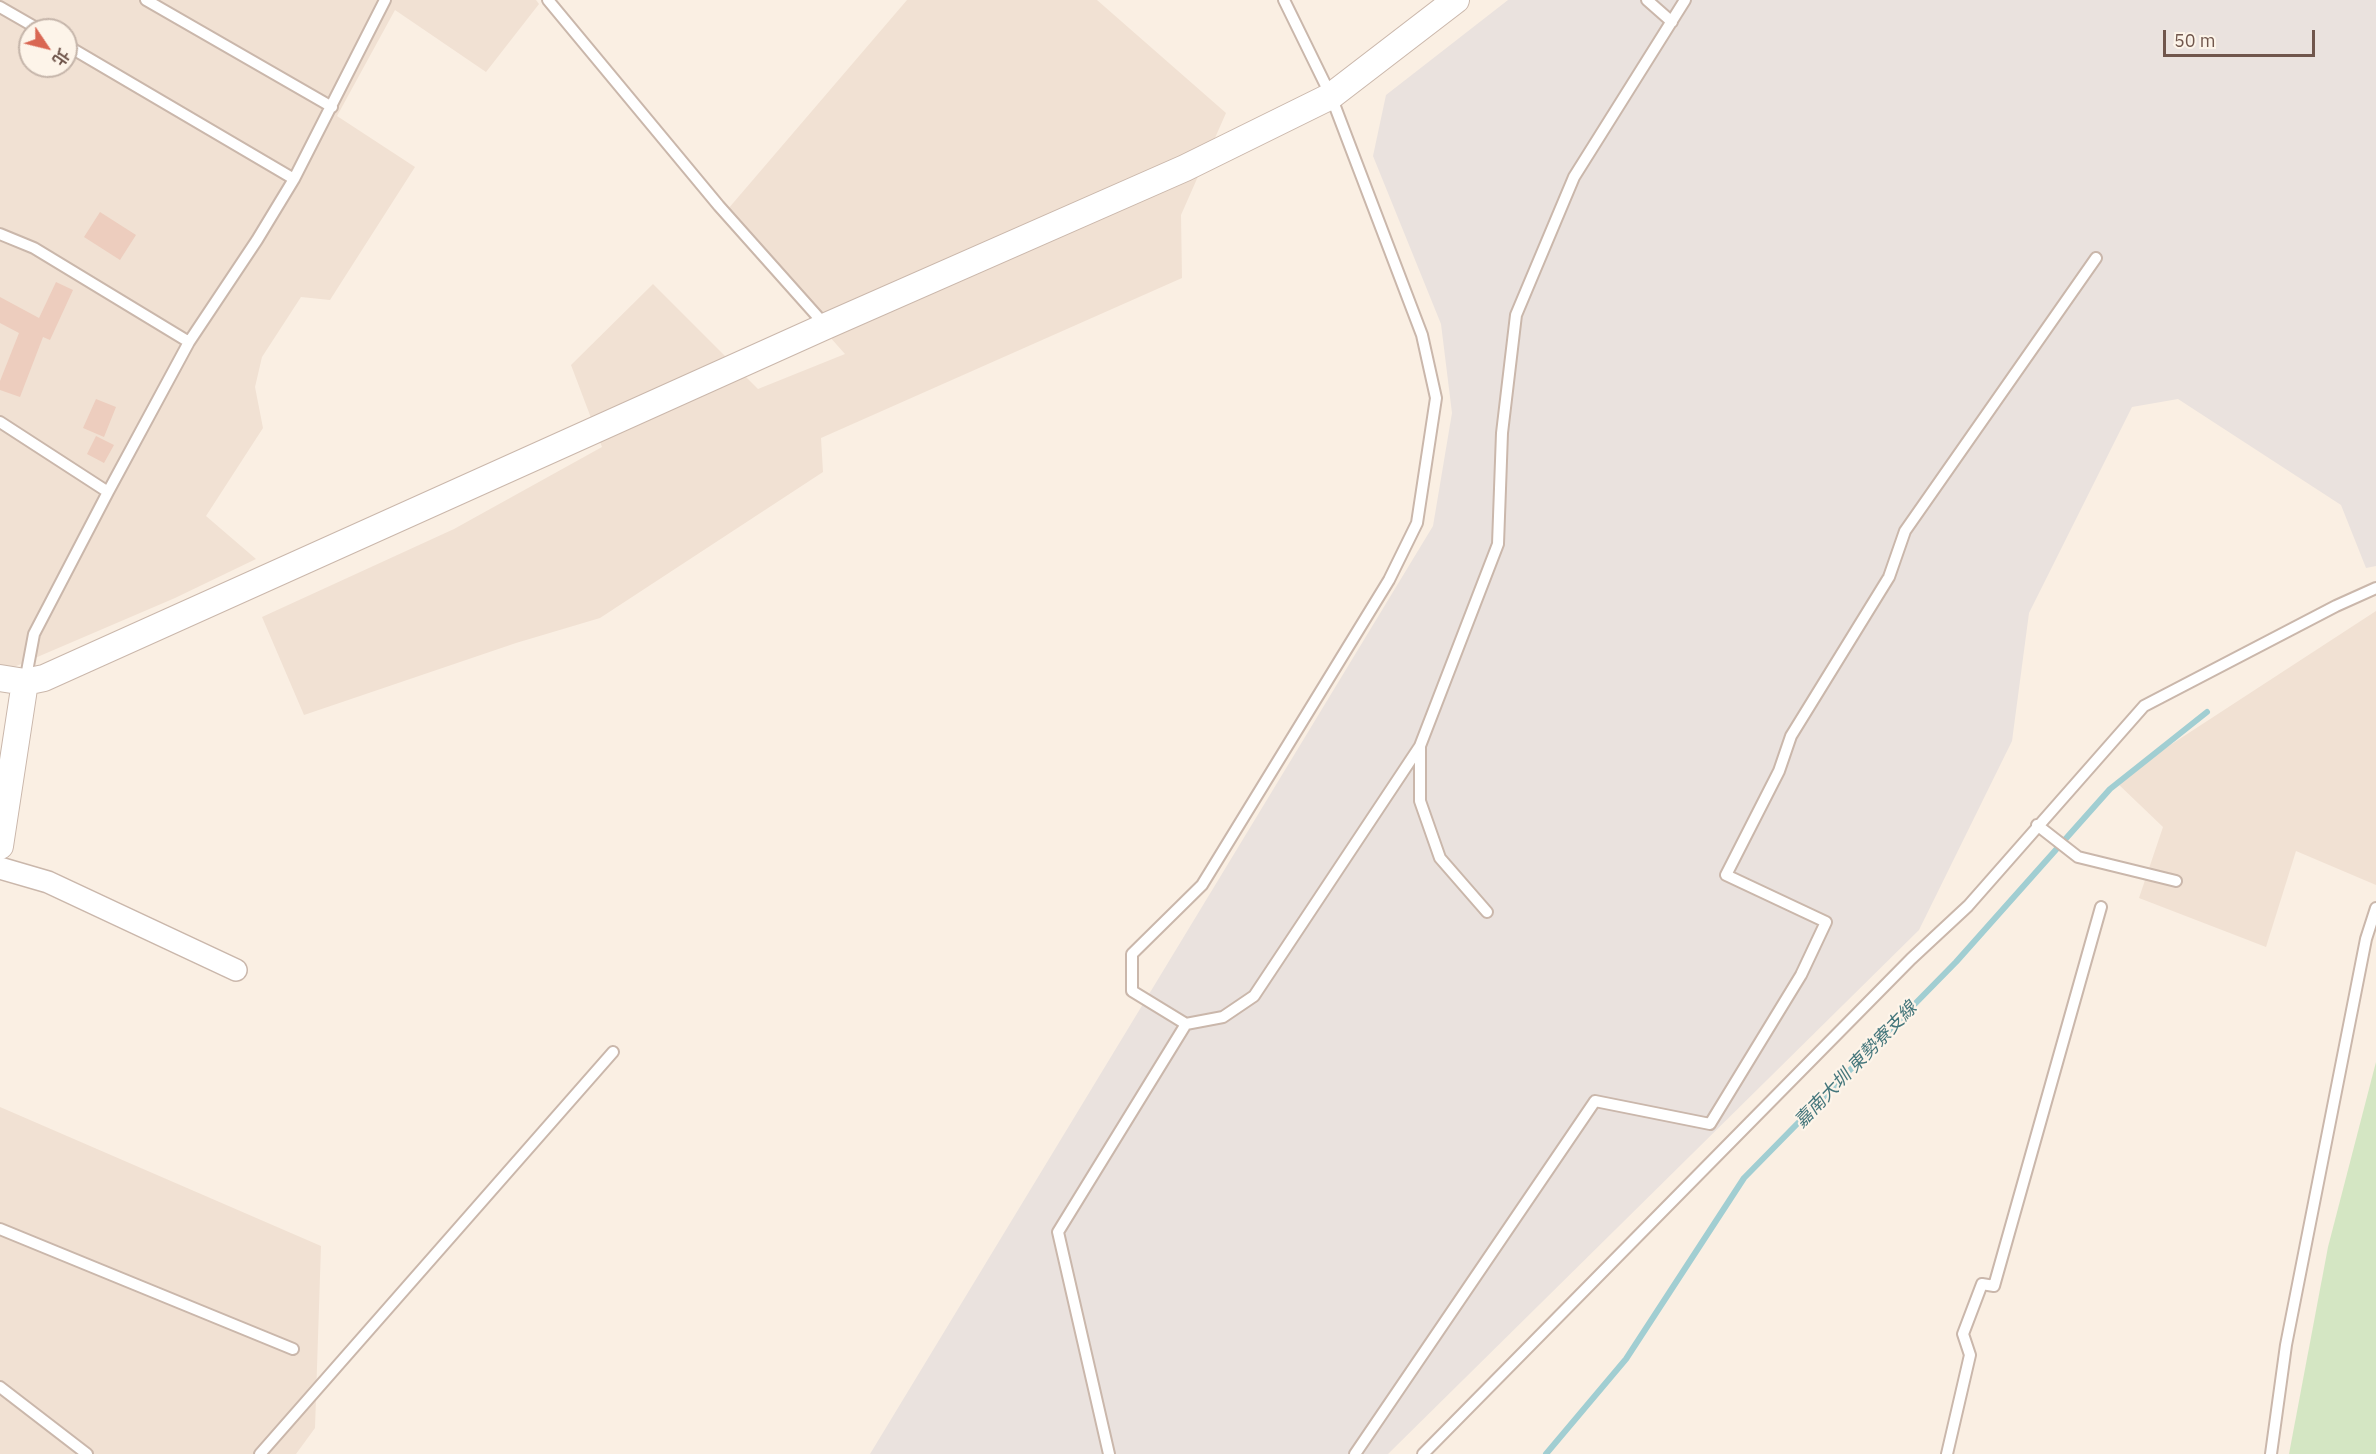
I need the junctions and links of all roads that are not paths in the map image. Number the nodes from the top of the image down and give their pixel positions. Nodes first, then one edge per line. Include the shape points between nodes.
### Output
1 (146, 0) edge
2 (385, 0) edge
3 (548, 0) edge
4 (1284, 0) edge
5 (1456, 0) edge
6 (1647, 0) edge
7 (1684, 0) edge
8 (0, 7) edge
9 (19, 18) edge
10 (1672, 22) junction
11 (78, 52) edge
12 (1330, 96) junction
13 (332, 107) junction
14 (294, 179) junction
15 (0, 234) edge
16 (2096, 258) dead end
17 (826, 326) junction
18 (189, 342) junction
19 (0, 422) edge
20 (108, 492) junction
21 (2376, 588) edge
22 (0, 678) edge
23 (25, 682) junction
24 (1420, 746) junction
25 (2037, 825) junction
26 (0, 846) edge
27 (0, 868) edge
28 (2176, 881) dead end
29 (2101, 907) dead end
30 (2376, 908) edge
31 (1487, 912) dead end
32 (236, 970) dead end
33 (1186, 1024) junction
34 (614, 1052) dead end
35 (0, 1229) edge
36 (293, 1349) dead end
37 (0, 1387) edge
38 (87, 1454) edge
39 (260, 1454) edge
40 (1109, 1454) edge
41 (1355, 1454) edge
42 (1423, 1454) edge
43 (1947, 1454) edge
44 (2271, 1454) edge

1 - 13 lane
2 - 13 lane
3 - 17 lane via 719,206
4 - 12 lane
5 - 12 street
6 - 10 lane
7 - 10 lane
8 - 9 lane
10 - 24 lane via 1574,177 1516,315 1502,433 1498,544
11 - 14 lane
12 - 17 street via 1185,168
12 - 33 lane via 1422,335 1436,398 1417,523 1389,580 1202,885 1132,954 1132,991
13 - 14 lane
14 - 18 lane
15 - 18 lane via 34,248
16 - 41 lane via 1905,531 1889,577 1791,736 1779,771 1726,875 1826,922 1801,975 1710,1124 1595,1101
17 - 23 street via 54,673
18 - 20 lane
19 - 20 lane
20 - 23 lane via 34,634
21 - 25 lane via 2144,706
22 - 23 street
23 - 26 street
24 - 31 lane via 1420,801 1440,858
24 - 33 lane via 1254,996 1223,1017
25 - 28 lane via 2078,857
25 - 42 lane via 1968,906 1911,959
27 - 32 street via 48,882
29 - 43 lane via 1995,1286 1982,1284 1964,1334 1970,1355
30 - 44 lane via 2364,951 2288,1333
33 - 40 lane via 1058,1232
34 - 39 lane
35 - 36 lane
37 - 38 lane

